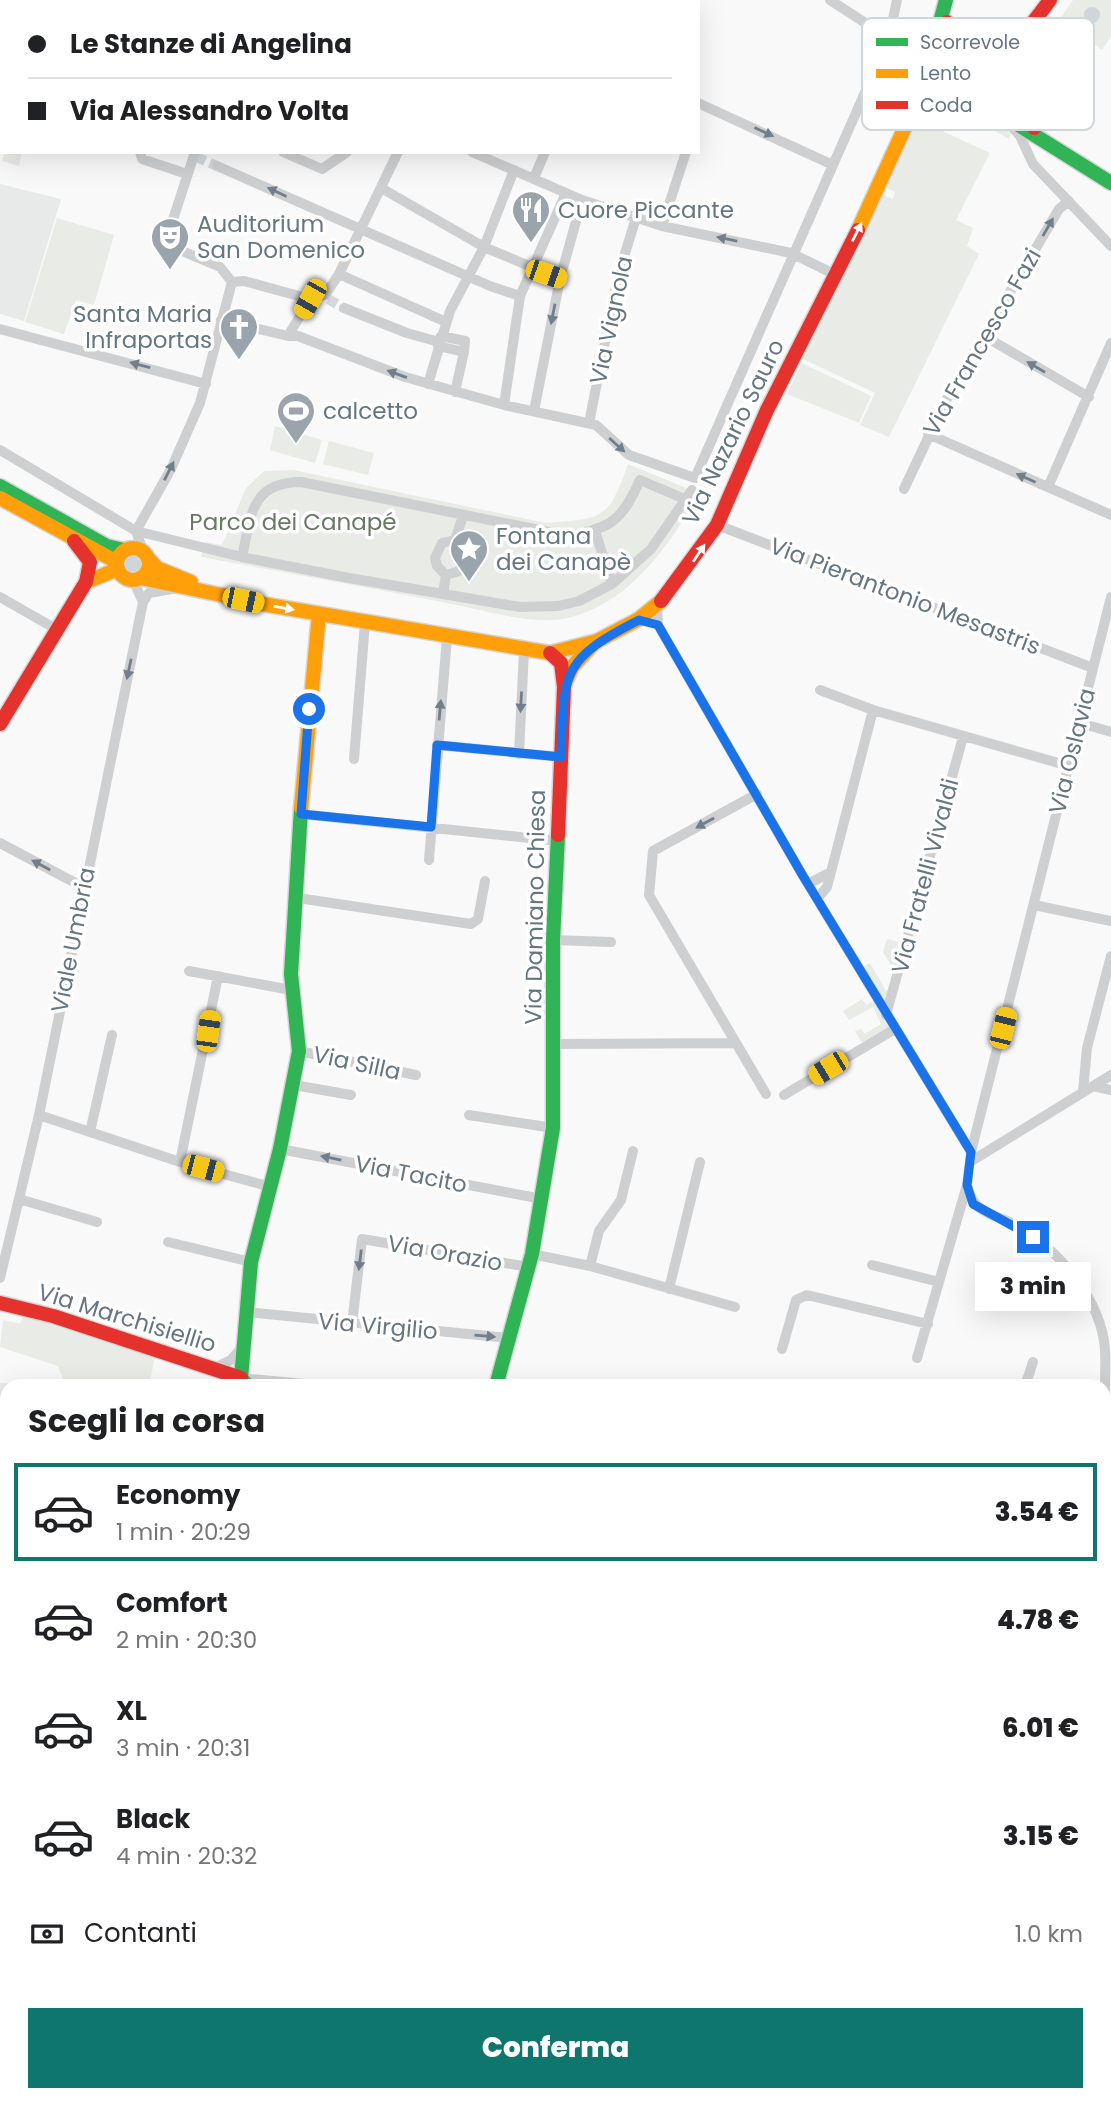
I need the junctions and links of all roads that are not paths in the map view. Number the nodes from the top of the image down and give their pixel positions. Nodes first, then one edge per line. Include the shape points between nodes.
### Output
1 (830, 0) edge
2 (897, 0) edge
3 (947, 0) edge
4 (1051, 0) edge
5 (893, 18) edge
6 (942, 18) edge
7 (947, 18) edge
8 (1037, 18) edge
9 (862, 21) edge
10 (862, 100) edge
11 (700, 107) edge
12 (905, 130) edge
13 (1015, 130) edge
14 (1028, 130) edge
15 (1036, 130) edge
16 (1044, 139) junction
17 (141, 154) edge
18 (288, 154) edge
19 (344, 154) edge
20 (397, 154) edge
21 (477, 154) edge
22 (544, 154) edge
23 (685, 154) edge
24 (195, 155) edge
25 (834, 165) junction
26 (217, 166) tunnel mouth
27 (514, 170) junction
28 (187, 174) junction
29 (534, 178) junction
30 (1111, 183) edge
31 (381, 188) junction
32 (566, 193) junction
33 (582, 200) junction
34 (1069, 201) junction
35 (636, 218) junction
36 (662, 226) junction
37 (362, 230) junction
38 (1111, 246) edge
39 (484, 247) junction
40 (793, 254) junction
41 (531, 269) junction
42 (339, 274) junction
43 (468, 275) junction
44 (836, 275) junction
45 (561, 279) junction
46 (232, 282) junction
47 (520, 296) junction
48 (319, 298) junction
49 (344, 308) tunnel mouth
50 (221, 320) junction
51 (446, 322) junction
52 (0, 329) edge
53 (288, 336) junction
54 (984, 336) junction
55 (439, 341) junction
56 (1111, 343) edge
57 (206, 384) junction
58 (428, 384) junction
59 (455, 392) junction
60 (1089, 397) junction
61 (504, 405) junction
62 (534, 411) junction
63 (589, 423) junction
64 (928, 435) junction
65 (0, 450) edge
66 (0, 486) edge
67 (1048, 487) junction
68 (904, 489) dead end
69 (0, 498) edge
70 (1111, 515) edge
71 (463, 516) junction
72 (717, 524) junction
73 (134, 529) junction
74 (595, 531) junction
75 (455, 540) junction
76 (74, 541) junction
77 (146, 555) junction
78 (242, 557) junction
79 (122, 558) junction
80 (446, 575) junction
81 (137, 579) junction
82 (86, 582) junction
83 (612, 584) junction
84 (181, 587) junction
85 (218, 594) junction
86 (443, 594) junction
87 (0, 597) edge
88 (1111, 597) edge
89 (143, 602) junction
90 (657, 606) junction
91 (320, 614) junction
92 (639, 620) junction
93 (365, 623) junction
94 (658, 625) junction
95 (56, 629) junction
96 (447, 637) junction
97 (597, 641) junction
98 (524, 650) junction
99 (550, 653) junction
100 (1093, 668) junction
101 (564, 687) junction
102 (820, 690) dead end
103 (873, 710) junction
104 (1080, 723) junction
105 (0, 724) edge
106 (1111, 732) edge
107 (963, 737) junction
108 (437, 745) junction
109 (519, 754) junction
110 (561, 757) junction
111 (354, 759) dead end
112 (1069, 766) junction
113 (757, 794) junction
114 (301, 814) junction
115 (431, 827) junction
116 (558, 841) junction
117 (0, 843) edge
118 (429, 860) dead end
119 (831, 872) junction
120 (485, 881) dead end
121 (808, 884) junction
122 (83, 887) junction
123 (298, 898) junction
124 (817, 899) junction
125 (1034, 905) junction
126 (1111, 921) edge
127 (553, 940) junction
128 (611, 942) dead end
129 (1111, 956) edge
130 (189, 971) dead end
131 (218, 976) junction
132 (291, 990) junction
133 (887, 1015) junction
134 (895, 1029) junction
135 (112, 1035) dead end
136 (734, 1043) junction
137 (555, 1044) junction
138 (299, 1051) junction
139 (416, 1075) dead end
140 (1111, 1075) edge
141 (294, 1085) junction
142 (1088, 1088) junction
143 (1111, 1090) edge
144 (766, 1094) dead end
145 (351, 1095) dead end
146 (784, 1095) dead end
147 (39, 1115) junction
148 (469, 1115) dead end
149 (553, 1128) junction
150 (90, 1132) junction
151 (281, 1149) junction
152 (634, 1151) dead end
153 (970, 1157) junction
154 (180, 1162) junction
155 (700, 1162) dead end
156 (967, 1185) junction
157 (271, 1187) junction
158 (19, 1199) junction
159 (542, 1199) junction
160 (97, 1222) dead end
161 (168, 1242) dead end
162 (531, 1260) junction
163 (251, 1262) junction
164 (872, 1265) dead end
165 (590, 1266) junction
166 (0, 1279) edge
167 (939, 1282) junction
168 (669, 1289) junction
169 (0, 1303) edge
170 (735, 1307) dead end
171 (247, 1312) junction
172 (352, 1324) junction
173 (928, 1324) junction
174 (509, 1338) junction
175 (243, 1346) junction
176 (782, 1349) dead end
177 (917, 1359) dead end
178 (1033, 1362) dead end
179 (214, 1368) junction
180 (238, 1379) edge
181 (244, 1379) edge
182 (498, 1379) edge
183 (1027, 1379) edge
184 (1104, 1379) edge

1 - 9 street
2 - 5 street
3 - 6 main road
3 - 7 main road
4 - 8 main road
10 - 25 street
11 -> 25 street
44 -> 12 main road, Via Nazario Sauro
13 - 34 street via 1033,164
14 - 16 main road
15 - 16 main road
16 - 30 main road
17 - 28 street via 142,159
18 - 19 street via 322,169
20 - 31 street
21 - 27 street
22 - 29 street
23 - 36 street
24 - 28 street
25 - 40 street
37 -> 26 street
27 - 29 street
27 - 39 street
28 - 46 street via 168,245 220,267
29 - 32 street
31 - 37 street
31 - 39 street
32 - 33 street
32 - 41 street
33 - 35 street
33 - 45 street
34 - 38 street
54 -> 34 street, Via Francesco Fazi via 1059,209
35 - 36 street
35 - 63 street, Via Vignola via 618,276
40 -> 36 street
37 - 42 street
37 - 43 street
39 - 41 street
39 - 43 street
40 - 44 street
63 -> 40 street via 629,456 695,478
41 - 45 street
41 - 47 street
42 - 48 street
42 - 51 street
43 - 47 street
43 - 51 street
44 - 72 main road, Via Nazario Sauro via 767,410
45 -> 62 street
46 - 48 street
46 - 50 street
47 - 61 street
48 - 53 street
49 - 55 street
50 - 53 street
50 - 57 street
51 - 55 street
57 -> 52 street
58 -> 53 street
60 -> 54 street
54 - 64 street, Via Francesco Fazi
55 - 58 street
55 - 59 street via 464,352
56 - 60 street
73 -> 57 street via 171,468
58 - 59 street
59 - 61 street
60 - 67 street
61 - 62 street
62 - 63 street
67 -> 64 street
64 - 68 street, Via Francesco Fazi
65 - 73 street
66 - 79 main road
67 - 70 street
69 - 76 main road
71 - 74 street via 569,536
71 - 75 street
71 - 78 street via 289,482 268,488 253,508
90 -> 72 main road, Via Nazario Sauro
72 - 100 street, Via Pierantonio Mesastris
73 - 77 street
73 - 78 street
73 - 79 street
74 - 83 street
74 - 83 street via 619,518 640,480 689,495 651,549
75 - 80 street via 442,543 435,558
75 - 80 street via 465,547 466,560 459,571
76 - 79 main road
76 - 82 main road via 90,562
77 - 79 main road
77 - 81 main road via 149,567
77 - 85 main road, Via Nazario Sauro via 157,568
78 - 86 street
79 - 81 main road via 124,577
79 - 82 main road via 102,579
80 - 86 street
81 - 84 main road, Via Nazario Sauro
81 - 89 street
82 - 95 main road
83 - 86 street via 579,601 539,608
84 - 85 main road, Via Nazario Sauro
84 - 89 street via 149,593
85 -> 91 main road, Via Nazario Sauro
87 - 95 street
88 - 100 street, Via Oslavia
89 -> 122 street, Viale Umbria
90 - 92 main road, Via Nazario Sauro
90 - 94 street
91 - 93 main road, Via Nazario Sauro
91 - 114 main road
92 - 94 street
92 - 97 main road, Via Nazario Sauro
93 - 96 main road, Via Nazario Sauro
93 - 111 street
94 - 113 street
95 - 105 main road
96 - 98 main road, Via Nazario Sauro
108 -> 96 street
97 - 99 main road, Via Nazario Sauro
97 - 101 main road, Via Damiano Chiesa via 572,667
98 - 99 main road, Via Nazario Sauro
98 -> 109 street
99 - 101 main road, Via Damiano Chiesa via 561,663
100 - 104 street, Via Oslavia
101 - 110 main road, Via Damiano Chiesa
102 - 103 street
103 - 107 street
103 - 119 street
104 - 106 street
104 - 112 street, Via Oslavia
107 - 112 street
107 - 133 street, Via Fratelli Vivaldi
108 - 109 street
108 - 115 street
109 - 110 street
110 - 116 main road, Via Damiano Chiesa
112 - 125 street, Via Oslavia
113 - 121 street
113 -> 136 street via 653,851 649,895
114 - 115 street
114 - 123 main road
115 - 116 street
115 - 118 street
116 - 127 main road, Via Damiano Chiesa
122 -> 117 street
119 - 121 street
119 - 124 street
120 - 123 street via 478,919 471,924
121 - 124 street
122 - 147 street, Viale Umbria
123 - 132 main road
124 - 133 street
125 - 126 street
125 - 153 street, Via Oslavia
127 - 128 street
127 - 137 main road, Via Damiano Chiesa
129 - 142 street via 1087,1048
130 - 131 street
131 - 132 street
131 - 154 street
132 - 138 main road
133 - 134 street
134 - 146 street
134 - 153 street
135 - 150 street
136 - 137 street
136 - 144 street
137 - 149 main road, Via Damiano Chiesa
138 - 139 street, Via Silla
138 - 141 main road
140 - 142 street
141 - 145 street
141 - 151 main road
142 - 143 street
142 - 153 street
147 - 150 street
147 - 158 street, Viale Umbria
148 - 149 street
149 - 159 main road, Via Damiano Chiesa
150 - 154 street
151 - 157 main road
159 -> 151 street, Via Tacito
152 - 165 street via 621,1200 599,1231
153 - 156 street, Via Oslavia
154 - 157 street
155 - 168 street
156 - 167 street, Via Oslavia
156 - 184 street via 970,1199 980,1210 1018,1226 1048,1248 1074,1277 1092,1304 1105,1349
157 - 163 main road
158 - 160 street
158 - 166 street, Viale Umbria
159 - 162 main road, Via Damiano Chiesa
161 - 163 street
162 - 165 street
162 -> 172 street, Via Orazio via 362,1239
162 - 174 main road, Via Damiano Chiesa
163 - 171 main road
164 - 167 street
165 - 168 street
167 - 173 street, Via Oslavia
168 - 170 street
169 - 179 main road, Via Marchisiellio
171 - 172 street, Via Virgilio
171 - 175 main road
172 -> 174 street, Via Virgilio
173 - 176 street via 800,1296
173 - 177 street, Via Oslavia
174 - 182 main road, Via Damiano Chiesa
175 - 179 street via 232,1360
175 - 181 main road
178 - 183 street
179 - 180 main road, Via Marchisiellio

